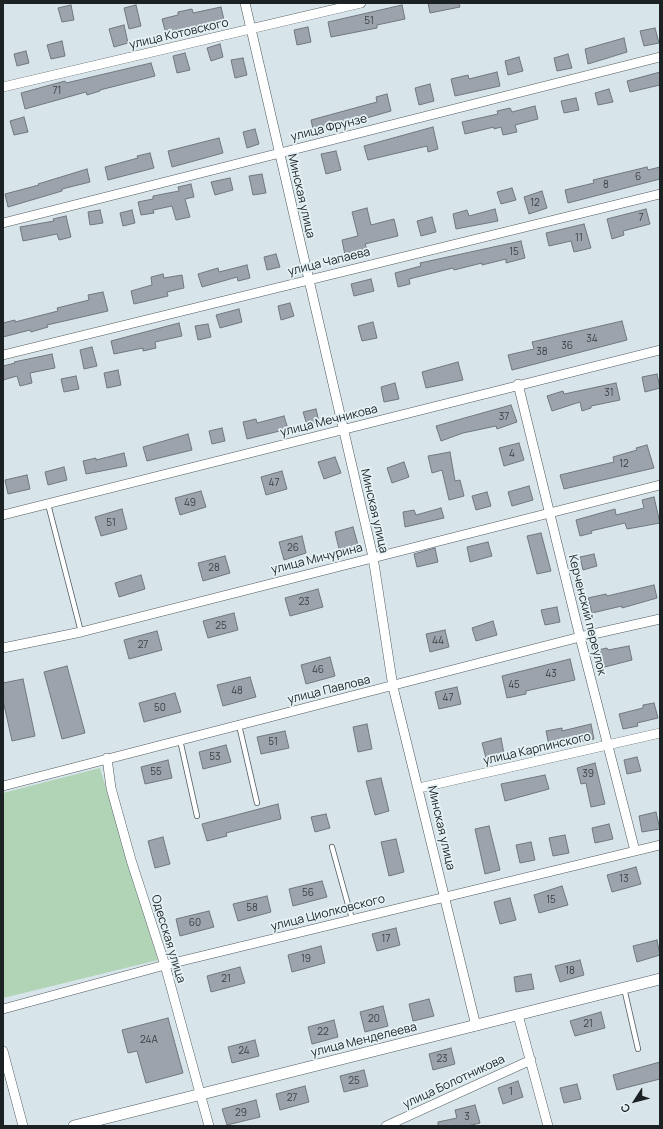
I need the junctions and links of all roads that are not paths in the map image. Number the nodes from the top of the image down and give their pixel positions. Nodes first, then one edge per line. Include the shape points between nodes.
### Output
1 (244, 3) edge
2 (361, 3) edge
3 (251, 29) junction
4 (660, 57) edge
5 (3, 87) edge
6 (278, 153) junction
7 (660, 194) edge
8 (3, 223) edge
9 (308, 280) junction
10 (660, 350) edge
11 (3, 354) edge
12 (518, 384) junction
13 (343, 430) junction
14 (660, 485) edge
15 (48, 504) junction
16 (549, 512) junction
17 (3, 515) edge
18 (373, 557) junction
19 (660, 619) edge
20 (80, 632) junction
21 (580, 638) junction
22 (3, 648) edge
23 (393, 686) junction
24 (239, 725) junction
25 (660, 733) edge
26 (180, 740) junction
27 (609, 746) junction
28 (107, 758) junction
29 (3, 786) edge
30 (419, 788) junction
31 (257, 803) dead end
32 (197, 816) dead end
33 (660, 845) edge
34 (332, 847) dead end
35 (635, 851) junction
36 (445, 897) junction
37 (352, 920) junction
38 (165, 965) junction
39 (660, 979) edge
40 (624, 988) junction
41 (3, 1009) edge
42 (518, 1015) junction
43 (476, 1026) junction
44 (638, 1049) dead end
45 (3, 1051) edge
46 (531, 1060) junction
47 (201, 1095) junction
48 (23, 1126) edge
49 (74, 1126) edge
50 (209, 1126) edge
51 (386, 1126) edge
52 (548, 1126) edge

1 - 3 street, Минская улица
2 - 3 street, улица Котовского
3 - 5 street, улица Котовского
3 - 6 street, Минская улица
4 - 6 street, улица Фрунзе
6 - 8 street, улица Фрунзе
6 - 9 street, Минская улица
7 - 9 street, улица Чапаева
9 - 11 street, улица Чапаева
9 - 13 street, Минская улица
10 - 12 street, улица Мечникова
12 - 13 street, улица Мечникова
12 - 16 street, Керченский переулок
13 - 15 street, улица Мечникова
13 - 18 street, Минская улица
14 - 16 street, улица Мичурина
15 - 17 street, улица Мечникова
15 - 20 lane
16 - 18 street, улица Мичурина
16 - 21 street, Керченский переулок
18 - 20 street, улица Мичурина
18 - 23 street, Минская улица
19 - 21 street, улица Павлова
20 - 22 street, улица Мичурина
21 - 23 street, улица Павлова
21 - 27 street, Керченский переулок
23 - 24 street, улица Павлова
23 - 30 street, Минская улица
24 - 26 street, улица Павлова
24 - 31 lane
25 - 27 street, улица Карпинского
26 - 28 street, улица Павлова
26 - 32 lane
27 - 30 street, улица Карпинского
27 - 35 street, Керченский переулок
28 - 29 street, улица Павлова
28 - 38 street, Одесская улица via 111,788 131,860
30 - 36 street, Минская улица
33 - 35 street, улица Циолковского
34 - 37 lane
35 - 36 street, улица Циолковского
36 - 37 street, улица Циолковского
36 - 43 street, Минская улица
37 - 38 street, улица Циолковского
38 - 41 street, улица Циолковского
38 - 47 street, Одесская улица
39 - 40 street, улица Менделеева
40 - 42 street, улица Менделеева
40 - 44 lane
42 - 43 street, улица Менделеева
42 - 46 street
43 - 47 street, улица Менделеева
45 - 48 street
46 - 51 street, улица Болотникова
46 - 52 street
47 - 49 street, улица Менделеева
47 - 50 street, Одесская улица

